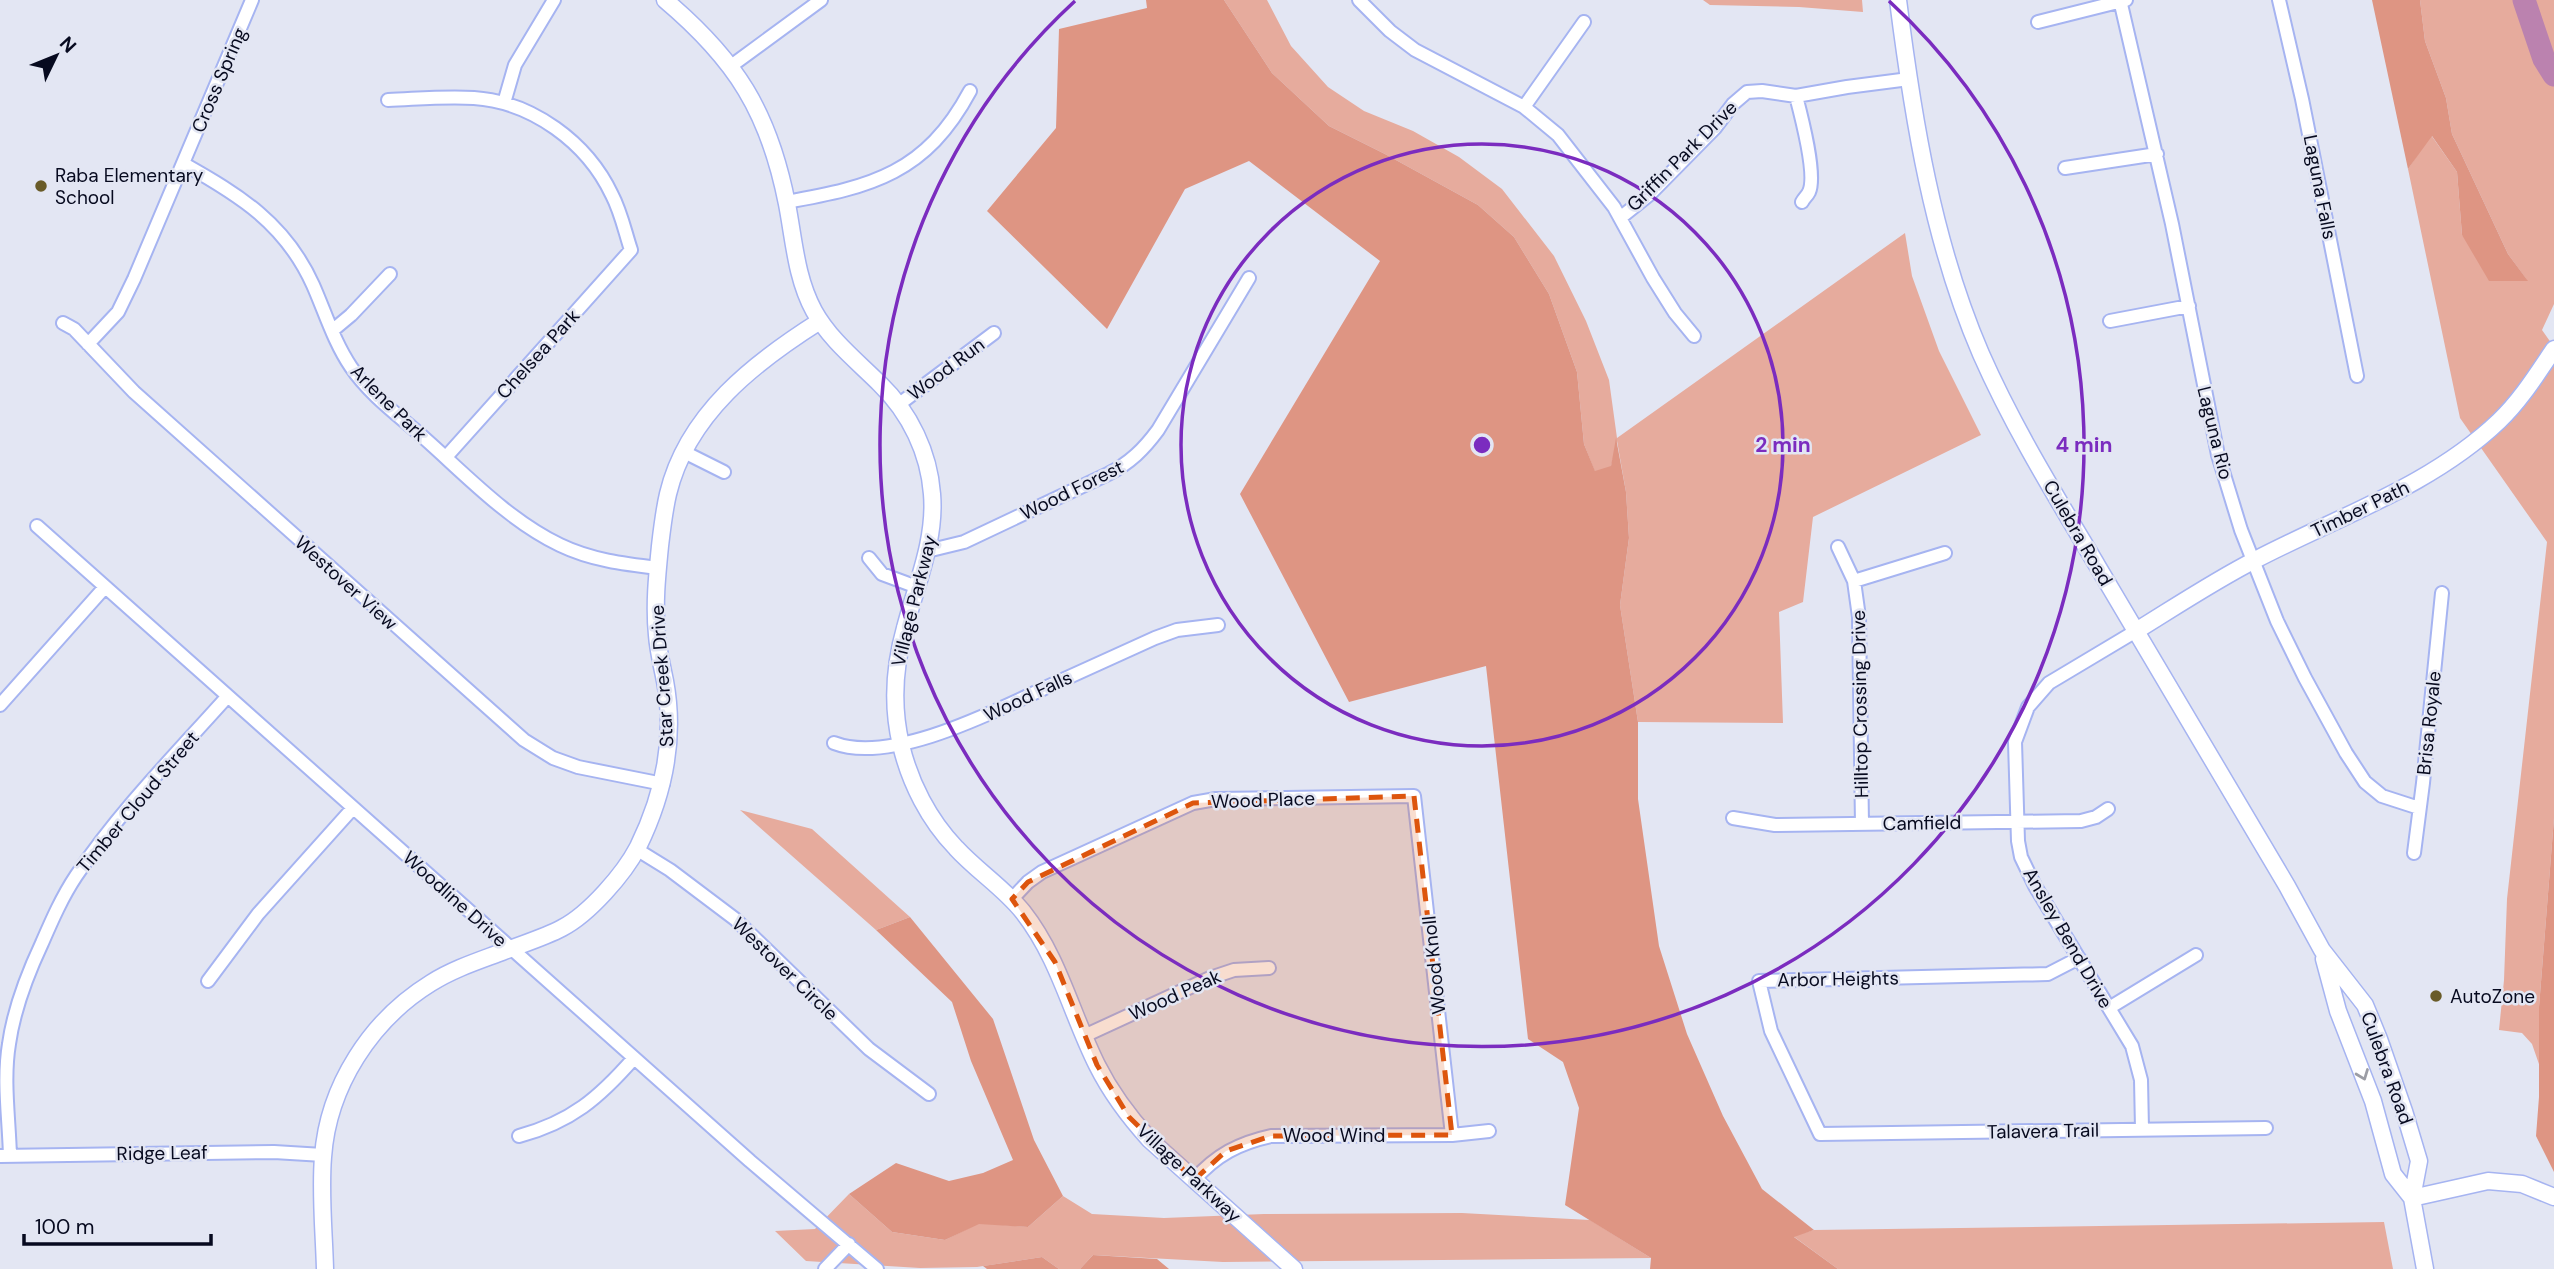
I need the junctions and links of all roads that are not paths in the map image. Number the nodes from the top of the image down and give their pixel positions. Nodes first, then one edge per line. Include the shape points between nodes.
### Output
1 (252, 0) edge
2 (554, 0) edge
3 (665, 0) edge
4 (821, 0) edge
5 (1359, 0) edge
6 (1898, 0) edge
7 (2279, 0) edge
8 (2123, 1) edge
9 (1584, 22) dead end
10 (2038, 22) dead end
11 (731, 66) junction
12 (1909, 79) junction
13 (970, 91) dead end
14 (1796, 96) junction
15 (388, 100) dead end
16 (504, 103) junction
17 (1524, 107) junction
18 (2157, 154) junction
19 (184, 164) junction
20 (2065, 168) dead end
21 (1802, 201) dead end
22 (786, 202) junction
23 (1620, 218) junction
24 (390, 274) dead end
25 (1249, 278) dead end
26 (2189, 306) junction
27 (820, 321) junction
28 (2110, 321) dead end
29 (63, 323) dead end
30 (333, 330) junction
31 (994, 333) dead end
32 (1694, 336) dead end
33 (88, 344) junction
34 (2554, 349) edge
35 (2357, 376) dead end
36 (898, 405) junction
37 (684, 453) junction
38 (446, 457) junction
39 (724, 472) dead end
40 (37, 526) dead end
41 (1838, 547) dead end
42 (927, 551) junction
43 (1945, 554) dead end
44 (869, 558) dead end
45 (2253, 561) junction
46 (658, 568) junction
47 (1854, 581) junction
48 (104, 587) junction
49 (917, 587) junction
50 (2442, 593) dead end
51 (1218, 625) dead end
52 (2136, 631) junction
53 (226, 697) junction
54 (0, 705) edge
55 (834, 743) dead end
56 (900, 743) junction
57 (663, 784) junction
58 (1414, 796) joint
59 (353, 808) junction
60 (2419, 808) junction
61 (2108, 809) dead end
62 (1733, 818) dead end
63 (2017, 822) junction
64 (1862, 824) junction
65 (636, 849) junction
66 (2414, 853) dead end
67 (1012, 899) junction
68 (510, 949) junction
69 (2322, 950) junction
70 (2196, 955) dead end
71 (2079, 958) junction
72 (1269, 968) dead end
73 (208, 981) dead end
74 (2109, 1008) junction
75 (1084, 1037) junction
76 (634, 1058) junction
77 (929, 1094) dead end
78 (2266, 1128) dead end
79 (2142, 1129) junction
80 (1489, 1131) dead end
81 (1820, 1134) joint
82 (1452, 1135) junction
83 (519, 1136) dead end
84 (323, 1155) junction
85 (5, 1156) edge
86 (1194, 1180) junction
87 (2554, 1197) edge
88 (2412, 1198) junction
89 (849, 1244) junction
90 (325, 1269) edge
91 (825, 1269) edge
92 (877, 1269) edge
93 (1294, 1269) edge
94 (2425, 1269) edge

1 - 19 street, Cross Spring
2 - 16 street via 515,65
3 - 11 street, Village Parkway via 708,38
4 - 11 street
5 - 17 street via 1415,50
6 - 12 street, Culebra Road
7 - 35 street, Laguna Falls
8 - 10 street
8 - 18 street, Laguna Rio
9 - 17 street
11 - 22 street, Village Parkway via 766,127
12 - 14 street, Griffin Park Drive
12 - 52 street, Culebra Road via 1945,244 1981,352 2030,450
13 - 22 street via 943,133 890,175 853,190
14 - 21 street via 1810,170 1810,191
14 - 23 street, Griffin Park Drive via 1746,92 1650,194
15 - 16 street via 473,98
16 - 38 street, Chelsea Park via 540,118 588,158 613,195 631,250
17 - 23 street via 1558,135
18 - 20 street
18 - 26 street, Laguna Rio
19 - 30 street, Arlene Park via 234,192 272,225 305,269
19 - 33 street, Cross Spring via 118,312
22 - 27 street, Village Parkway via 800,277
23 - 32 street via 1653,278
24 - 30 street
25 - 42 street, Wood Forest via 1158,429 1129,462 964,542
26 - 28 street
26 - 45 street, Laguna Rio via 2218,455
27 - 36 street, Village Parkway
27 - 37 street, Star Creek Drive via 738,381 699,427
29 - 33 street, Westover View
30 - 38 street, Arlene Park via 347,361 365,384
31 - 36 street, Wood Run
33 - 57 street, Westover View via 134,392 524,740 578,767
34 - 45 street, Timber Path via 2500,420 2463,452 2423,478
36 - 42 street, Village Parkway via 918,437 929,471 933,507
37 - 39 street
37 - 46 street, Star Creek Drive via 668,492
38 - 46 street, Arlene Park via 520,522 561,546 607,561
40 - 48 street, Woodline Drive
41 - 47 street, Hilltop Crossing Drive
42 - 49 street, Village Parkway
43 - 47 street
44 - 49 street via 882,574
45 - 52 street, Timber Path
45 - 60 street, Laguna Rio via 2305,678 2365,782 2382,796
46 - 57 street, Star Creek Drive via 657,638 669,727
47 - 64 street, Hilltop Crossing Drive via 1859,617
48 - 53 street, Woodline Drive
48 - 54 street
49 - 56 street, Village Parkway via 896,675
50 - 60 street, Brisa Royale
51 - 56 street, Wood Falls via 1155,638 963,726
52 - 63 street, Ansley Bend Drive via 2049,683 2028,707 2015,742
52 - 69 street, Culebra Road
53 - 59 street, Woodline Drive
53 - 85 street, Timber Cloud Street via 104,837 55,914 21,991 9,1045
55 - 56 street, Wood Falls via 867,749
56 - 67 street, Village Parkway via 916,789 941,830
57 - 65 street, Star Creek Drive
58 - 67 street, Wood Place via 1193,803 1042,872
58 - 82 street, Wood Knoll
59 - 68 street, Woodline Drive
59 - 73 street via 258,914
60 - 66 street, Brisa Royale
61 - 63 street, Camfield via 2081,821
62 - 64 street, Camfield via 1774,825
63 - 64 street, Camfield
63 - 71 street, Ansley Bend Drive via 2027,871
65 - 68 street, Star Creek Drive via 608,888 566,926
65 - 77 street, Westover Circle via 735,919 869,1049
67 - 75 street, Village Parkway via 1055,962
68 - 76 street, Woodline Drive
68 - 84 street, Star Creek Drive via 434,981 379,1028 340,1088
69 -> 88 street, Culebra Road via 2393,1174
69 - 88 street, Culebra Road via 2364,1005 2379,1039 2419,1161
70 - 74 street
71 - 74 street, Ansley Bend Drive
71 - 81 street, Arbor Heights via 2048,974 1759,981 1772,1031
72 - 75 street, Wood Peak via 1234,970 1210,978
74 - 79 street, Ansley Bend Drive via 2137,1060
75 - 86 street, Village Parkway via 1129,1117
76 - 83 street via 585,1107 554,1125
76 - 89 street, Woodline Drive
78 - 79 street, Talavera Trail
79 - 81 street, Talavera Trail
80 - 82 street, Wood Wind
82 - 86 street, Wood Wind via 1271,1136 1226,1151
84 - 85 street, Ridge Leaf
84 - 90 street, Star Creek Drive
86 - 93 street, Village Parkway
87 - 88 street via 2522,1184 2488,1181
88 - 94 street, Culebra Road
89 - 91 street
89 - 92 street, Woodline Drive

